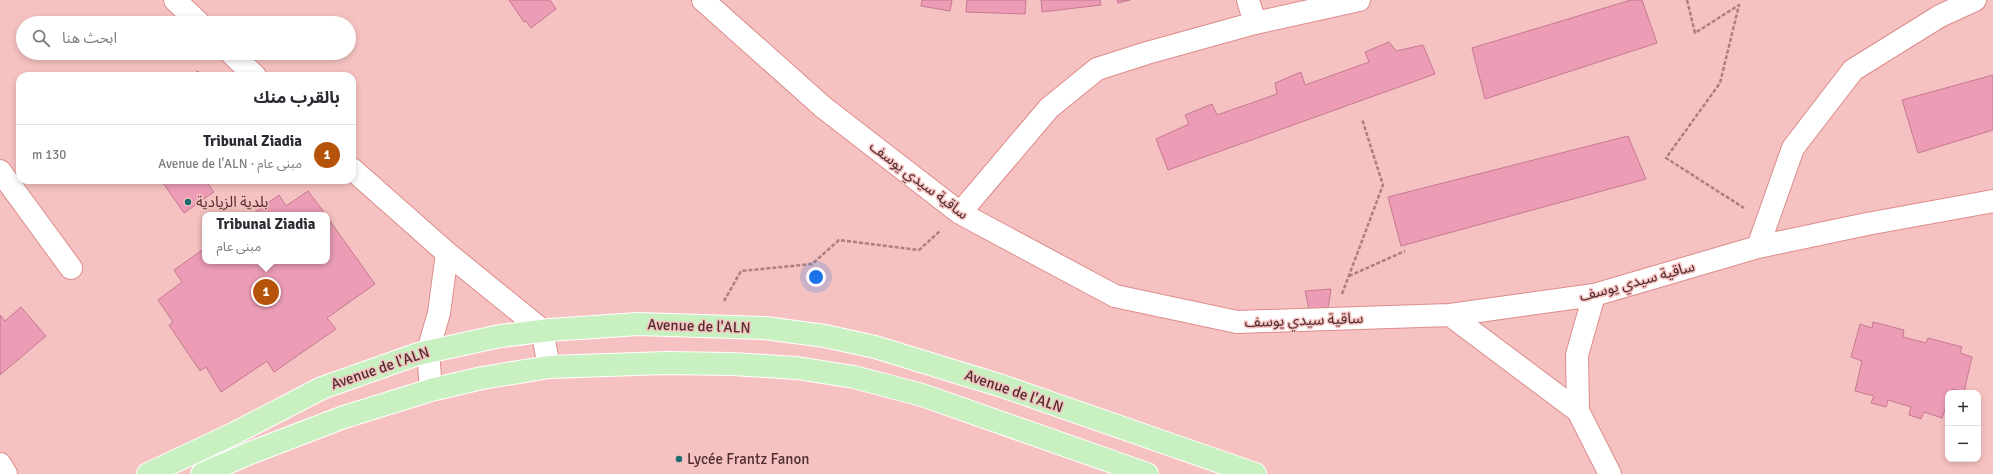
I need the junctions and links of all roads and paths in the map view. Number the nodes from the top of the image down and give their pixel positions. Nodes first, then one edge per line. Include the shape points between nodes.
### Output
1 (176, 0) edge
2 (703, 0) edge
3 (1248, 0) edge
4 (1359, 0) edge
5 (1687, 0) edge
6 (1975, 0) edge
7 (193, 16) edge
8 (1255, 24) junction
9 (238, 60) edge
10 (251, 72) edge
11 (1362, 120) dead end
12 (0, 171) edge
13 (356, 173) edge
14 (1993, 201) edge
15 (960, 213) junction
16 (1766, 222) junction
17 (1758, 247) junction
18 (1405, 251) dead end
19 (447, 253) junction
20 (71, 268) dead end
21 (1348, 276) junction
22 (1594, 295) junction
23 (1450, 315) junction
24 (1331, 320) junction
25 (710, 326) junction
26 (542, 330) junction
27 (428, 351) junction
28 (549, 367) junction
29 (431, 390) junction
30 (1578, 411) junction
31 (0, 464) edge
32 (6, 474) edge
33 (148, 474) edge
34 (202, 474) edge
35 (1147, 474) edge
36 (1256, 474) edge
37 (1610, 474) edge

1 - 7 street
2 - 15 street, ساقية سيدي يوسف via 823,107
3 - 8 street
4 - 8 street
5 - 16 path via 1695,33 1739,5 1720,83 1666,158
6 - 16 street via 1940,16 1853,70 1793,148
8 - 15 street via 1097,69 1049,108
9 - 10 street
11 - 21 path via 1384,185
12 - 20 street
13 - 19 street
14 - 17 street, ساقية سيدي يوسف
15 - 24 street, ساقية سيدي يوسف via 1115,296 1237,322
15 - 25 path via 919,250 839,240 812,264 741,271
16 - 17 street
17 - 22 street, ساقية سيدي يوسف
18 - 21 path
19 - 26 street
19 - 27 street via 439,312
21 - 24 path
22 - 23 street, ساقية سيدي يوسف
22 - 30 street via 1578,356
23 - 24 street, ساقية سيدي يوسف
23 - 30 street
25 - 26 main road, Avenue de l'ALN via 638,324
25 - 36 main road, Avenue de l'ALN via 765,328 825,336 875,347 1002,386
26 - 27 main road, Avenue de l'ALN
26 - 28 street
27 - 29 street
27 - 33 main road, Avenue de l'ALN via 322,388
28 - 29 main road via 482,378
28 - 35 main road via 666,363 732,364 797,368 854,377 922,395
29 - 34 main road via 344,417
30 - 37 street
31 - 32 street

